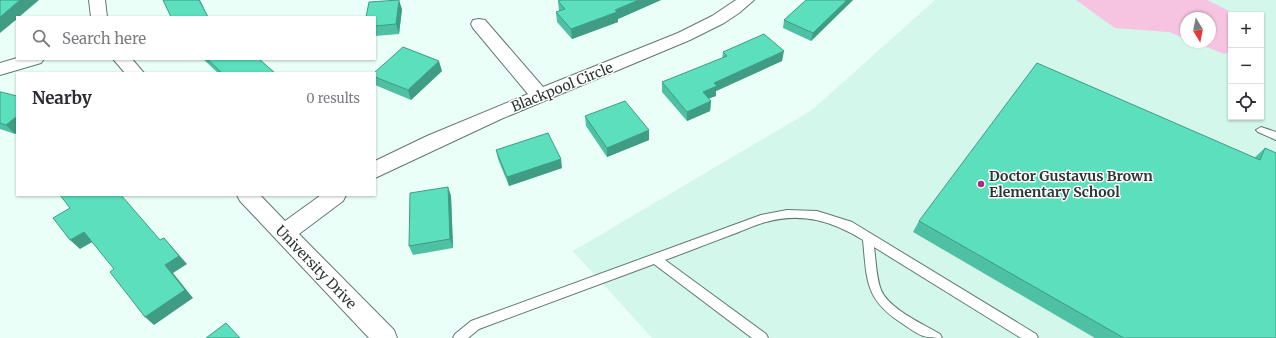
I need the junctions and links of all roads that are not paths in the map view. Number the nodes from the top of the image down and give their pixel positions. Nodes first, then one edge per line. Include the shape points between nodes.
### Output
1 (97, 0) edge
2 (746, 0) edge
3 (99, 16) edge
4 (479, 24) dead end
5 (32, 60) edge
6 (123, 60) edge
7 (0, 69) edge
8 (134, 72) edge
9 (540, 96) junction
10 (1261, 130) dead end
11 (1276, 136) edge
12 (376, 170) edge
13 (248, 196) edge
14 (335, 196) edge
15 (283, 234) junction
16 (868, 237) junction
17 (655, 259) junction
18 (386, 338) edge
19 (459, 338) edge
20 (762, 338) edge
21 (936, 338) edge
22 (1032, 338) edge

1 - 3 street
2 - 9 street, Blackpool Circle via 712,22 664,45
4 - 9 street
5 - 7 street
6 - 8 street
9 - 12 street, Blackpool Circle via 445,135
10 - 11 lane
13 - 15 street, University Drive
14 - 15 street
15 - 18 street, University Drive
16 - 17 lane via 848,224 828,217 806,213 784,214 765,218
16 - 21 lane via 874,285 878,295 887,306
16 - 22 lane
17 - 19 lane via 475,325
17 - 20 lane

